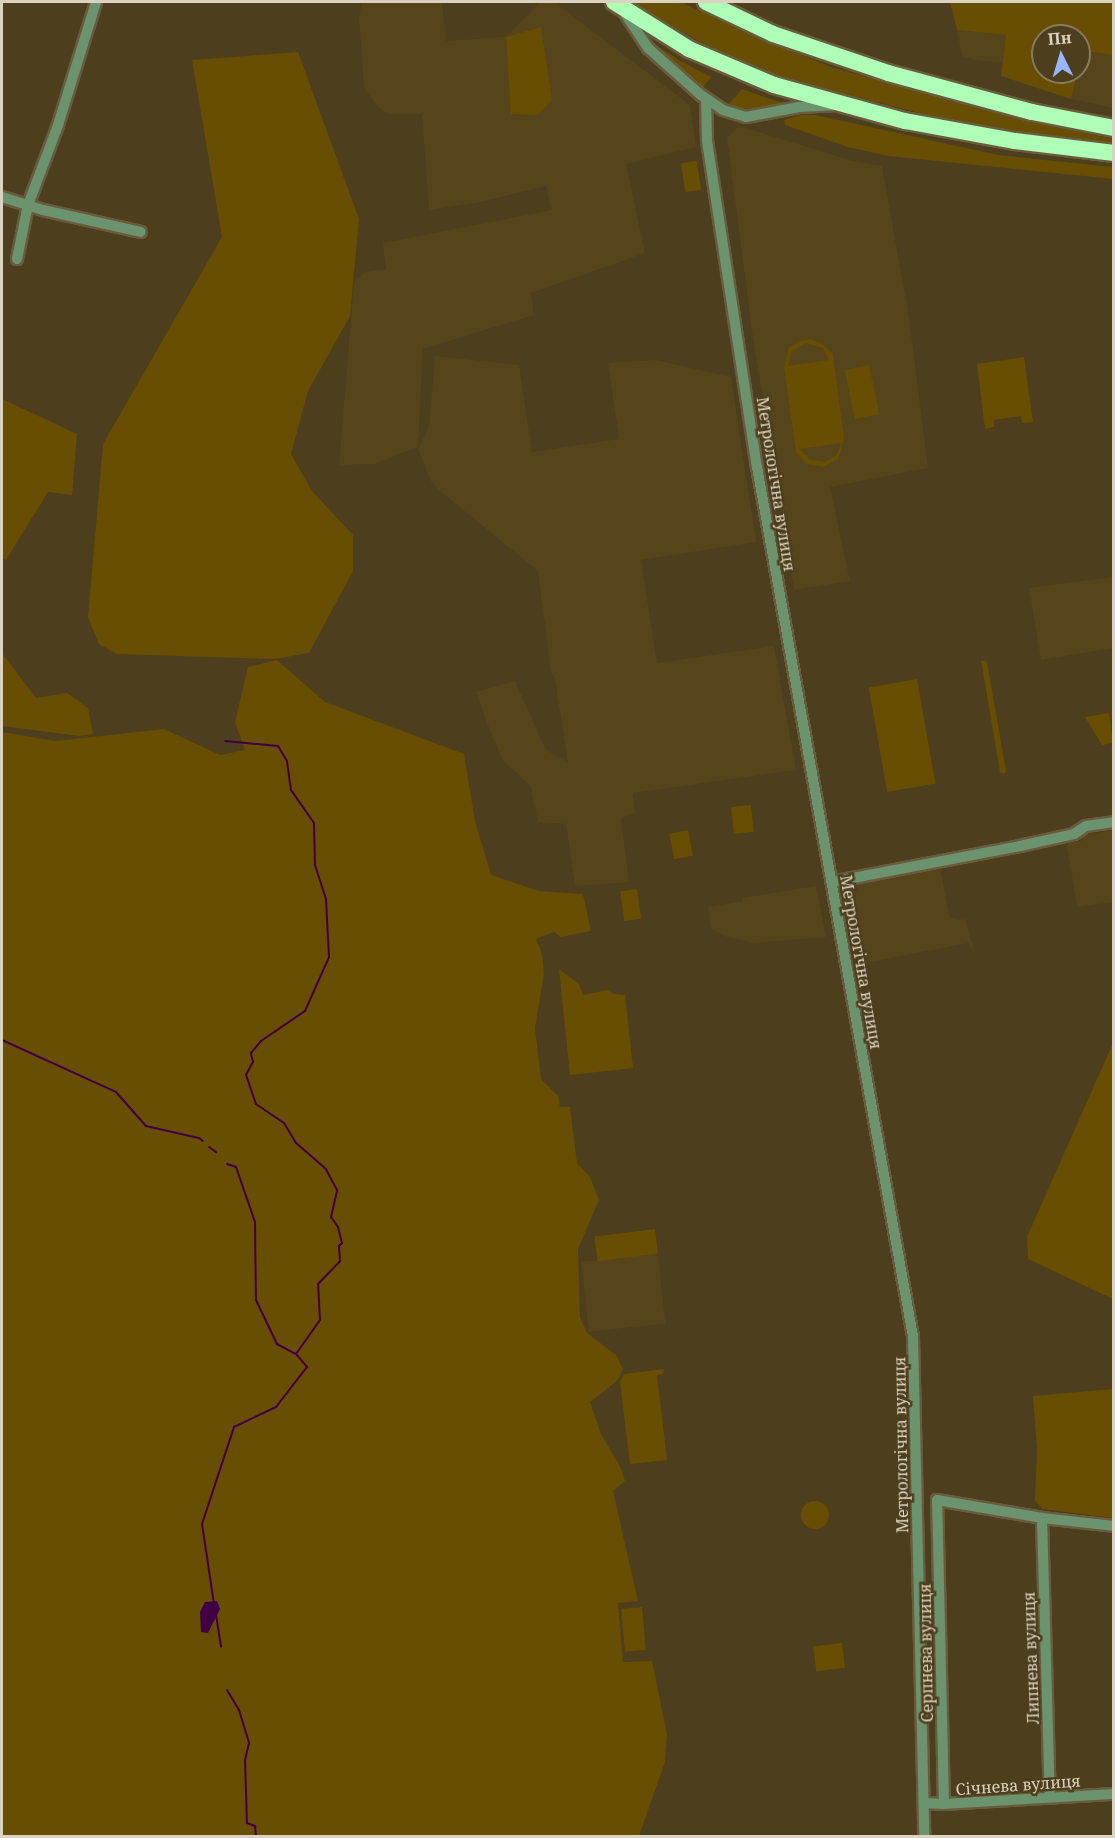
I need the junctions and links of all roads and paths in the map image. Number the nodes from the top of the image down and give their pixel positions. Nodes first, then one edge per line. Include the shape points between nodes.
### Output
1 (96, 2) edge
2 (706, 2) edge
3 (617, 4) edge
4 (706, 99) junction
5 (841, 105) junction
6 (1113, 128) edge
7 (1113, 153) edge
8 (2, 197) edge
9 (28, 205) junction
10 (141, 232) dead end
11 (17, 259) dead end
12 (1113, 822) edge
13 (831, 882) junction
14 (1042, 1518) junction
15 (1113, 1526) edge
16 (1113, 1794) edge
17 (1050, 1797) junction
18 (924, 1803) junction
19 (944, 1804) junction
20 (924, 1836) edge

1 - 9 street via 58,125
2 - 6 highway via 773,34 888,73 1032,112
3 - 4 street via 648,48
3 - 5 highway via 689,49 724,65
4 - 5 street via 723,110 746,117 807,106
4 - 13 street, Метрологічна вулиця via 707,141 758,467
5 - 7 highway via 969,134
8 - 9 street
9 - 10 street
9 - 11 street
12 - 13 street via 1086,826 1074,834 1052,839
13 - 18 street, Метрологічна вулиця via 913,1337
14 - 15 street
14 - 17 street, Липнева вулиця
14 - 19 street, Серпнева вулиця via 940,1498 937,1501
16 - 17 street, Січнева вулиця
17 - 19 street, Січнева вулиця
18 - 19 street, Січнева вулиця
18 - 20 street, Метрологічна вулиця

